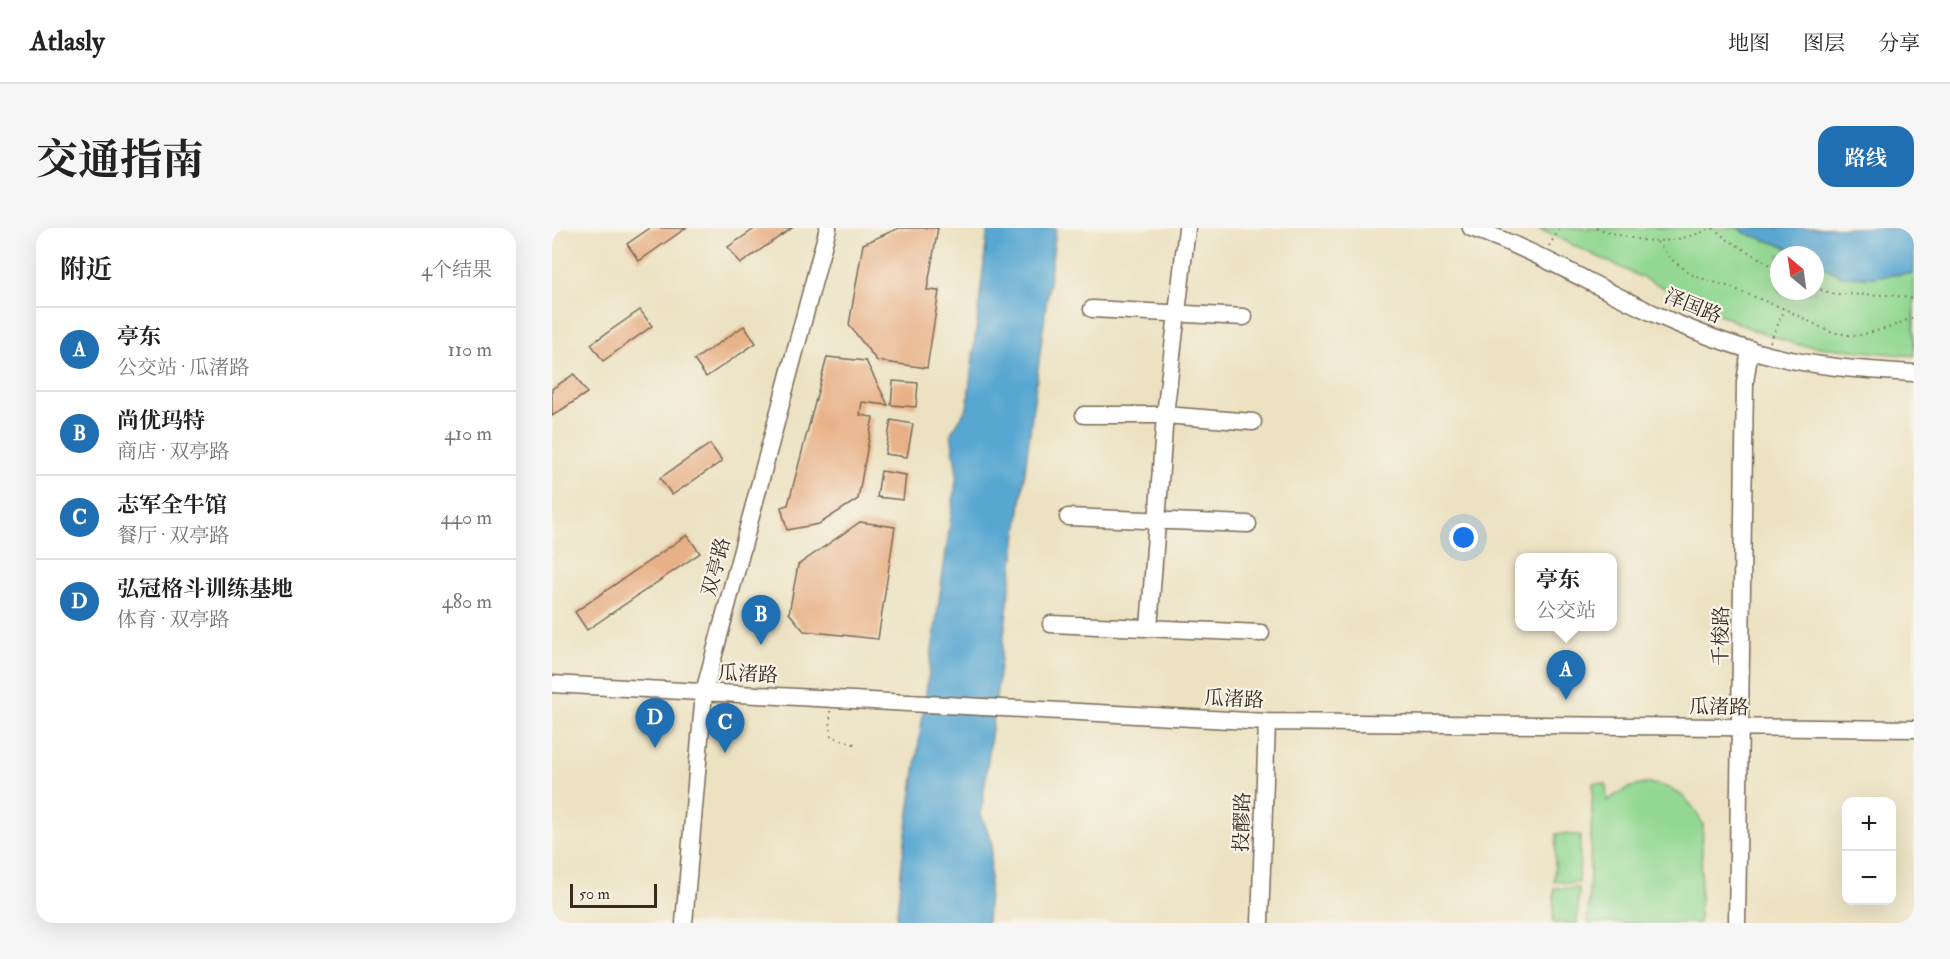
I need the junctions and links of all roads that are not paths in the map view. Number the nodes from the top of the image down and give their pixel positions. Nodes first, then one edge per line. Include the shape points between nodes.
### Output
1 (828, 228) edge
2 (1187, 228) edge
3 (1471, 228) edge
4 (1092, 309) dead end
5 (1177, 314) junction
6 (1244, 317) dead end
7 (1757, 352) junction
8 (1914, 374) edge
9 (1084, 414) dead end
10 (1165, 415) junction
11 (1253, 422) dead end
12 (1068, 517) dead end
13 (1157, 521) junction
14 (1248, 524) dead end
15 (1051, 624) dead end
16 (1149, 628) junction
17 (1262, 633) dead end
18 (552, 684) edge
19 (704, 692) junction
20 (1267, 722) junction
21 (1740, 728) junction
22 (1914, 729) edge
23 (684, 923) edge
24 (1260, 923) edge
25 (1737, 923) edge

1 - 19 street, 双亭路
2 - 5 street
3 - 7 street, 泽国路 via 1658,315
4 - 5 street
5 - 6 street
5 - 10 street
7 - 8 street, 泽国路 via 1810,363
7 - 21 street, 千梭路 via 1745,382
9 - 10 street
10 - 11 street
10 - 13 street
12 - 13 street
13 - 14 street
13 - 16 street
15 - 16 street
16 - 17 street
18 - 19 street, 瓜渚路
19 - 20 street, 瓜渚路
19 - 23 street, 双亭路
20 - 21 street, 瓜渚路
20 - 24 street, 投醪路
21 - 22 street, 瓜渚路
21 - 25 street, 千梭路

